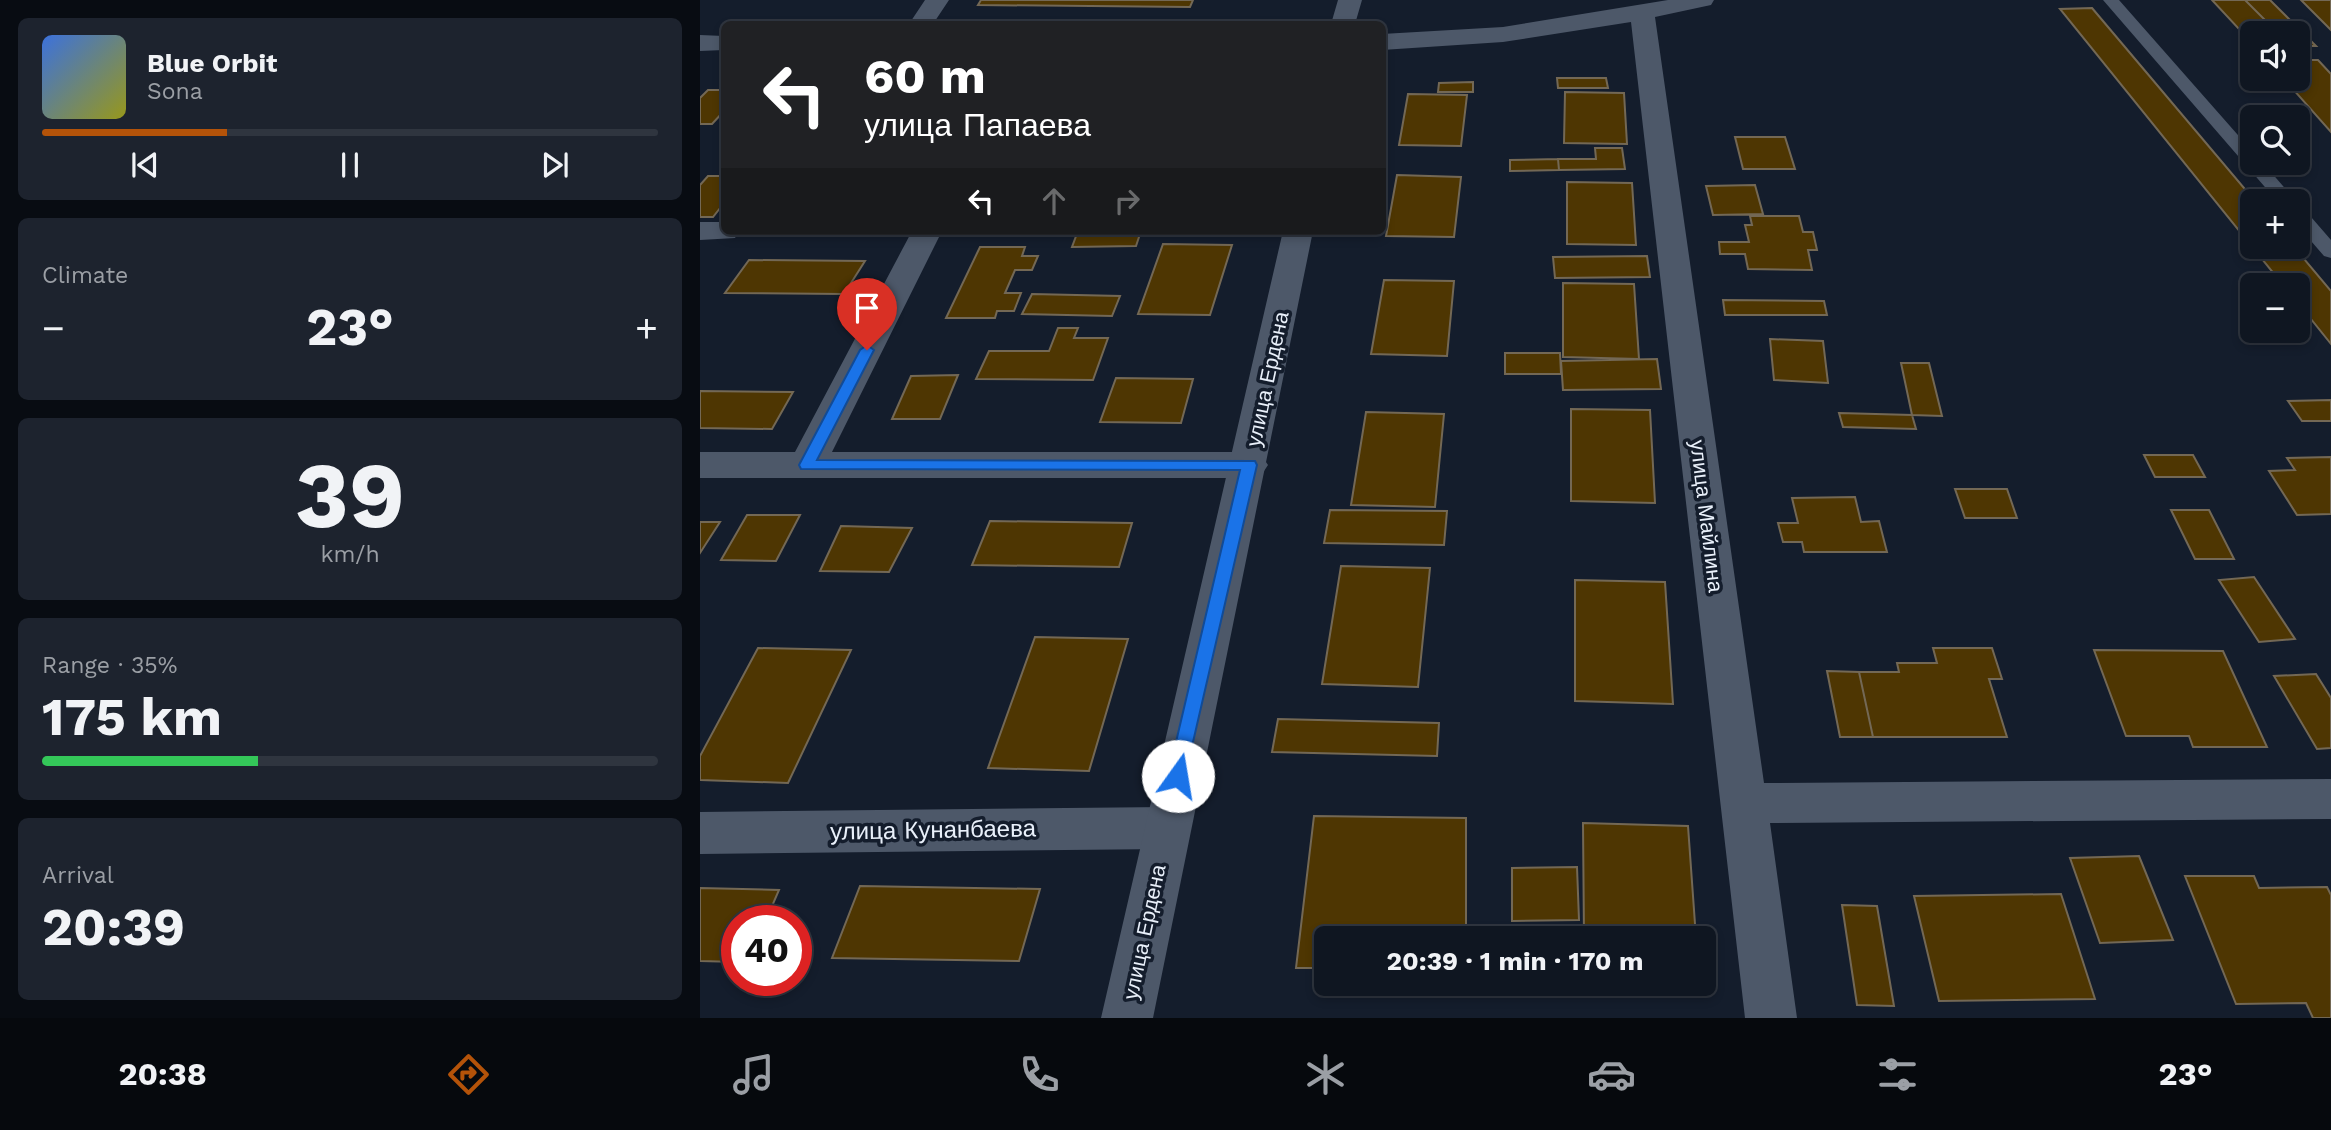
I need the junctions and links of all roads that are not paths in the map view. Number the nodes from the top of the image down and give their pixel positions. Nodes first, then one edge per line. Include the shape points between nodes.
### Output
1 (937, 0) edge
2 (1350, 0) edge
3 (1703, 0) edge
4 (2111, 0) edge
5 (1642, 13) junction
6 (923, 21) edge
7 (1344, 21) edge
8 (1386, 42) edge
9 (700, 43) edge
10 (721, 43) edge
11 (2240, 147) edge
12 (2264, 175) edge
13 (2277, 189) edge
14 (2310, 228) edge
15 (700, 231) edge
16 (721, 231) edge
17 (925, 235) edge
18 (1297, 235) edge
19 (2331, 252) edge
20 (700, 465) edge
21 (807, 465) junction
22 (1249, 465) junction
23 (2331, 799) edge
24 (1743, 803) junction
25 (1166, 828) junction
26 (700, 832) edge
27 (1127, 1018) edge
28 (1771, 1018) edge

1 - 6 street
2 - 7 street
3 - 5 street
4 - 11 lane
5 - 8 street via 1443,42
5 - 24 street, улица Майлина
9 - 10 street
12 - 13 lane
14 - 19 lane
15 - 16 street
17 - 21 street
18 - 22 street, улица Ердена
20 - 21 street
21 - 22 street
22 - 25 street, улица Ердена
23 - 24 street
24 - 28 street, улица Майлина
25 - 26 street, улица Кунанбаева
25 - 27 street, улица Ердена

